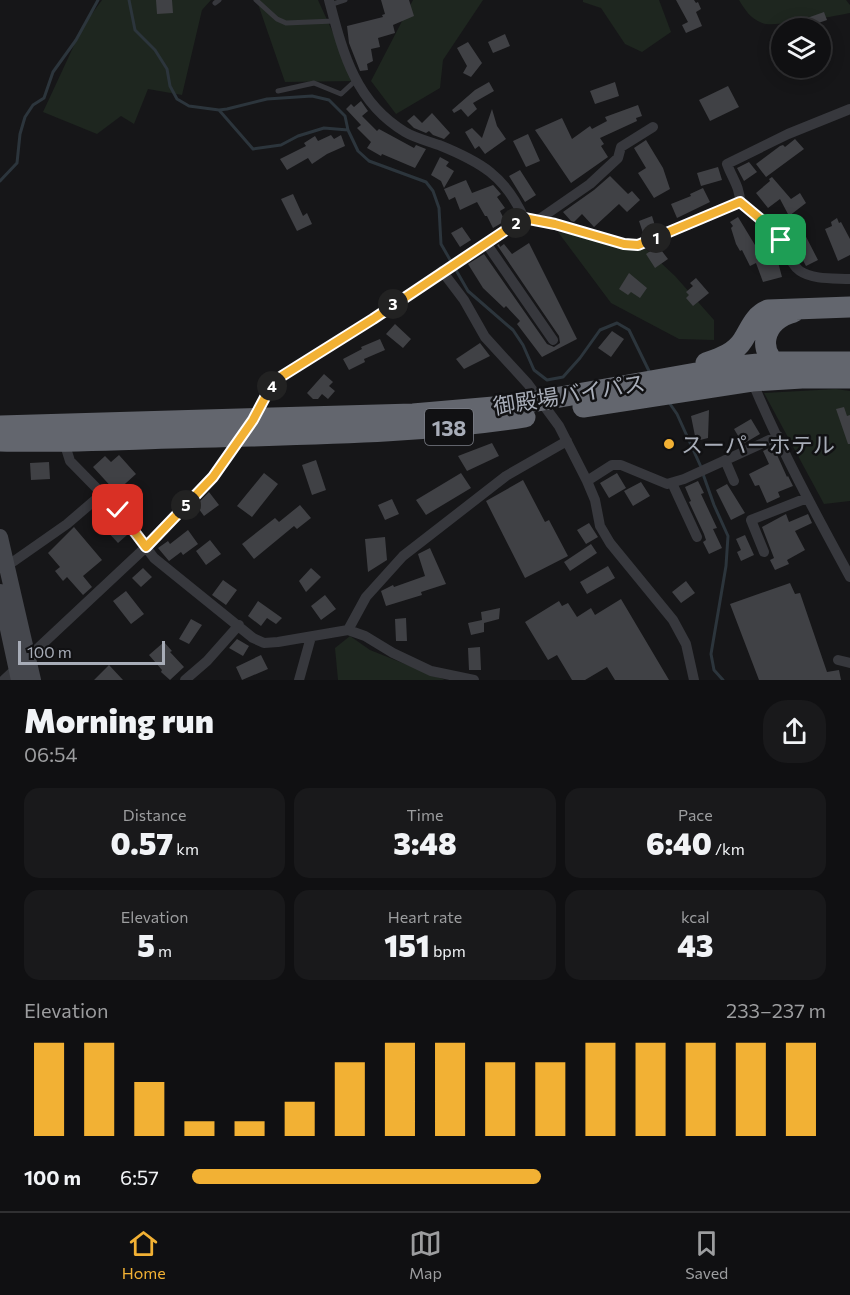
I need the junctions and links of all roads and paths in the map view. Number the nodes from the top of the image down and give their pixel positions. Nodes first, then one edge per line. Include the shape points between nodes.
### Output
1 (256, 0) edge
2 (345, 0) edge
3 (330, 2) edge
4 (334, 21) junction
5 (355, 81) junction
6 (278, 91) dead end
7 (850, 109) edge
8 (653, 127) dead end
9 (740, 202) junction
10 (524, 218) junction
11 (538, 220) junction
12 (486, 243) junction
13 (442, 271) junction
14 (850, 279) edge
15 (850, 307) edge
16 (818, 308) junction
17 (553, 340) dead end
18 (775, 362) junction
19 (850, 362) edge
20 (850, 377) edge
21 (752, 381) junction
22 (661, 386) junction
23 (545, 407) junction
24 (0, 426) edge
25 (247, 428) junction
26 (778, 436) junction
27 (0, 441) edge
28 (567, 441) junction
29 (64, 442) junction
30 (725, 460) junction
31 (587, 481) junction
32 (734, 481) dead end
33 (672, 483) junction
34 (102, 494) junction
35 (807, 498) junction
36 (0, 537) edge
37 (697, 537) dead end
38 (146, 547) junction
39 (764, 552) dead end
40 (8, 566) junction
41 (850, 577) edge
42 (0, 593) edge
43 (239, 625) junction
44 (348, 630) junction
45 (311, 637) junction
46 (838, 660) dead end
47 (850, 663) edge
48 (21, 668) edge
49 (4, 680) edge
50 (33, 680) edge
51 (185, 680) edge
52 (299, 680) edge
53 (474, 680) edge
54 (694, 680) edge

1 - 4 lane via 286,23
2 - 3 lane
3 - 4 street
4 - 5 street
5 - 6 lane via 341,94 314,83
5 - 10 street via 385,117 406,133 480,163 499,178
7 - 9 street via 728,164 740,190
8 - 11 street via 621,147 618,158 590,184
9 - 11 street via 638,245
9 - 14 street via 781,240 801,272
10 - 11 street
10 - 12 street
12 - 13 street
12 - 17 street
13 - 23 street via 486,337
13 - 25 street via 282,376 270,388
15 - 16 highway
16 - 18 highway via 786,314 772,323 766,340
16 - 22 highway via 763,312 729,354
18 - 19 highway, 御殿場バイパス / 138
18 - 20 highway via 789,371 828,371
18 - 22 highway, 御殿場バイパス / 138 via 730,367
20 - 21 highway, 御殿場バイパス / 138
21 - 22 highway, 御殿場バイパス / 138
21 - 26 street
22 - 23 highway, 御殿場バイパス / 138
23 - 25 highway, 御殿場バイパス / 138 via 467,426 386,432
23 - 28 street
24 - 25 highway, 御殿場バイパス / 138
25 - 29 highway, 御殿場バイパス / 138
25 - 38 street via 213,477
26 - 30 street
26 - 35 street
27 - 29 highway, 御殿場バイパス / 138
28 - 31 street
28 - 44 street via 506,476 403,556 366,597
29 - 34 street via 70,461
30 - 32 street
30 - 33 street
31 - 33 street via 612,465 621,465
31 - 54 street via 600,526 610,543 673,620 686,644
33 - 37 street
34 - 38 street
34 - 40 street
35 - 39 street via 751,520
35 - 41 street
36 - 40 street
38 - 43 street via 154,558
38 - 48 street
40 - 48 street
42 - 48 street
43 - 45 street via 264,643
43 - 51 street
44 - 45 street
44 - 53 street via 431,671
45 - 52 street
46 - 47 street
48 - 49 street
48 - 50 street

